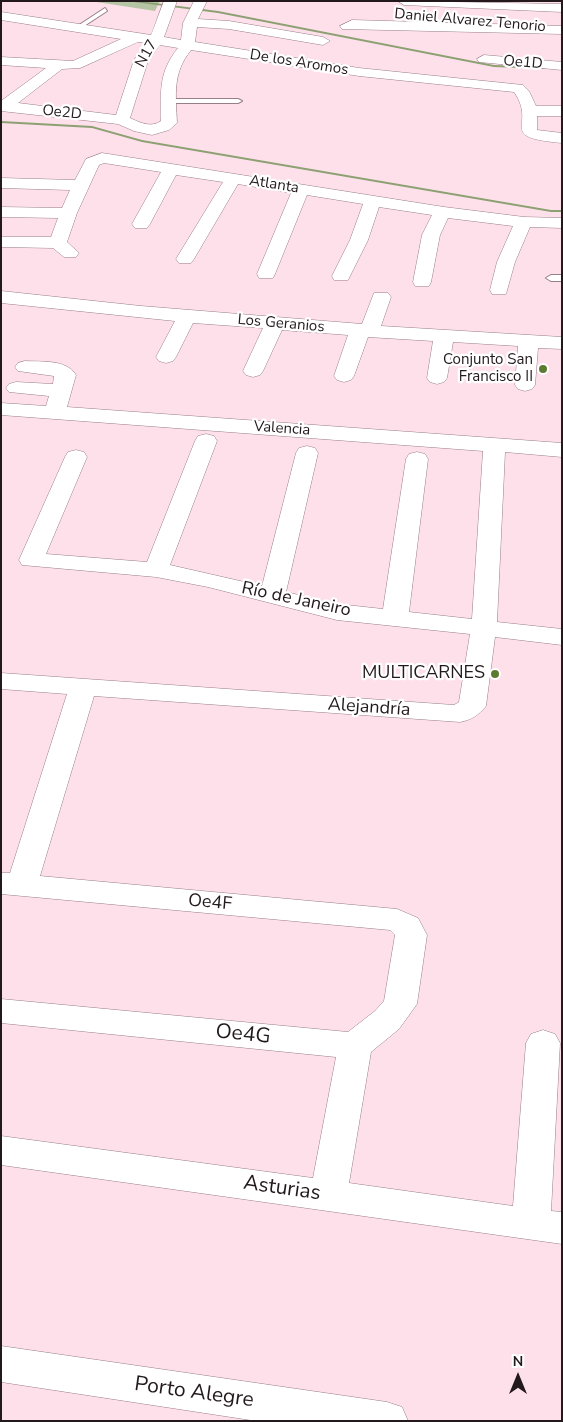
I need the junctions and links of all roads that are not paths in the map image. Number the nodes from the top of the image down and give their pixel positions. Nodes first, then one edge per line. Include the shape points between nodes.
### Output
1 (171, 1) edge
2 (201, 1) edge
3 (404, 1) edge
4 (562, 8) edge
5 (105, 10) dead end
6 (1, 16) edge
7 (190, 23) junction
8 (56, 25) junction
9 (76, 29) junction
10 (562, 30) edge
11 (268, 32) junction
12 (40, 34) dead end
13 (134, 38) junction
14 (156, 41) junction
15 (323, 41) dead end
16 (542, 43) dead end
17 (187, 46) junction
18 (17, 47) dead end
19 (243, 54) junction
20 (1, 56) edge
21 (484, 59) dead end
22 (1, 61) edge
23 (56, 66) junction
24 (562, 66) edge
25 (238, 101) dead end
26 (170, 102) junction
27 (3, 106) edge
28 (530, 111) junction
29 (562, 111) edge
30 (122, 120) junction
31 (562, 138) edge
32 (170, 170) junction
33 (233, 179) junction
34 (1, 183) edge
35 (82, 185) junction
36 (301, 190) junction
37 (373, 200) junction
38 (1, 212) edge
39 (444, 212) junction
40 (68, 213) junction
41 (524, 222) junction
42 (562, 223) edge
43 (141, 224) dead end
44 (1, 242) edge
45 (185, 260) dead end
46 (266, 274) dead end
47 (341, 276) dead end
48 (551, 278) dead end
49 (562, 278) edge
50 (422, 282) dead end
51 (499, 290) dead end
52 (381, 296) dead end
53 (1, 297) edge
54 (187, 316) junction
55 (275, 324) junction
56 (365, 330) junction
57 (444, 336) junction
58 (528, 341) junction
59 (562, 343) edge
60 (166, 357) dead end
61 (25, 367) dead end
62 (253, 371) dead end
63 (344, 376) dead end
64 (437, 378) dead end
65 (525, 385) dead end
66 (16, 388) dead end
67 (61, 391) junction
68 (1, 409) edge
69 (55, 412) junction
70 (206, 441) dead end
71 (494, 445) junction
72 (562, 450) edge
73 (307, 453) dead end
74 (76, 457) dead end
75 (417, 459) dead end
76 (156, 570) junction
77 (272, 597) junction
78 (395, 618) junction
79 (484, 626) junction
80 (562, 637) edge
81 (1, 681) edge
82 (84, 687) junction
83 (12, 884) edge
84 (1, 1011) edge
85 (543, 1043) dead end
86 (355, 1046) junction
87 (1, 1150) edge
88 (328, 1195) junction
89 (546, 1226) edge
90 (1, 1364) edge
91 (387, 1421) edge

1 - 14 street, N17
2 - 7 street
3 - 4 street
5 - 9 lane
6 - 8 street, De los Aromos
7 - 11 street
7 - 17 street
8 - 9 street, De los Aromos
8 - 12 street
9 - 13 street, De los Aromos
10 - 16 street, Daniel Alvarez Tenorio via 405,24 347,26
11 - 15 street
11 - 19 street
13 - 14 street, De los Aromos
13 - 23 street via 82,64
14 - 17 street, De los Aromos
14 - 30 street, N17 via 141,60
17 - 19 street, De los Aromos
17 - 26 street via 171,70 168,80
18 - 20 street
19 - 28 street, De los Aromos via 359,72 508,86 522,91
21 - 24 street, Oe1D
22 - 23 street
23 - 27 street
25 - 26 lane
26 - 30 street via 168,124 154,130 137,128
27 - 30 street, Oe2D
28 - 29 street
28 - 31 street, De los Aromos via 529,132
32 - 33 street, Atlanta
32 - 35 street, Atlanta via 97,158
32 - 43 street
33 - 36 street, Atlanta
33 - 45 street
34 - 35 street
35 - 40 street, Atlanta
36 - 37 street, Atlanta
36 - 46 street
37 - 39 street, Atlanta
37 - 47 street via 359,240
38 - 40 street
39 - 41 street, Atlanta
39 - 50 street via 433,231
40 - 44 street, Atlanta via 64,248
41 - 42 street, Atlanta
41 - 51 street via 508,256
48 - 49 lane
52 - 56 street
53 - 54 street, Los Geranios
54 - 55 street, Los Geranios
54 - 60 street
55 - 56 street, Los Geranios
55 - 62 street
56 - 57 street, Los Geranios
56 - 63 street
57 - 58 street, Los Geranios
57 - 64 street
58 - 59 street, Los Geranios
58 - 65 street
61 - 67 street via 65,372
66 - 67 street
67 - 69 street
68 - 69 street, Valencia
69 - 71 street, Valencia
70 - 76 street
71 - 72 street, Valencia
71 - 79 street, Alejandría
73 - 77 street
74 - 76 street, Río de Janeiro via 31,560
75 - 78 street
76 - 77 street, Río de Janeiro
77 - 78 street, Río de Janeiro via 337,612
78 - 79 street, Río de Janeiro
79 - 80 street, Río de Janeiro
79 - 82 street, Alejandría via 472,706 460,714
81 - 82 street, Alejandría
82 - 83 street
83 - 86 street, Oe4F via 397,920 407,926 411,935 400,1004
84 - 86 street, Oe4G
85 - 89 street
86 - 88 street
87 - 88 street, Asturias
88 - 89 street, Asturias
90 - 91 street, Porto Alegre

